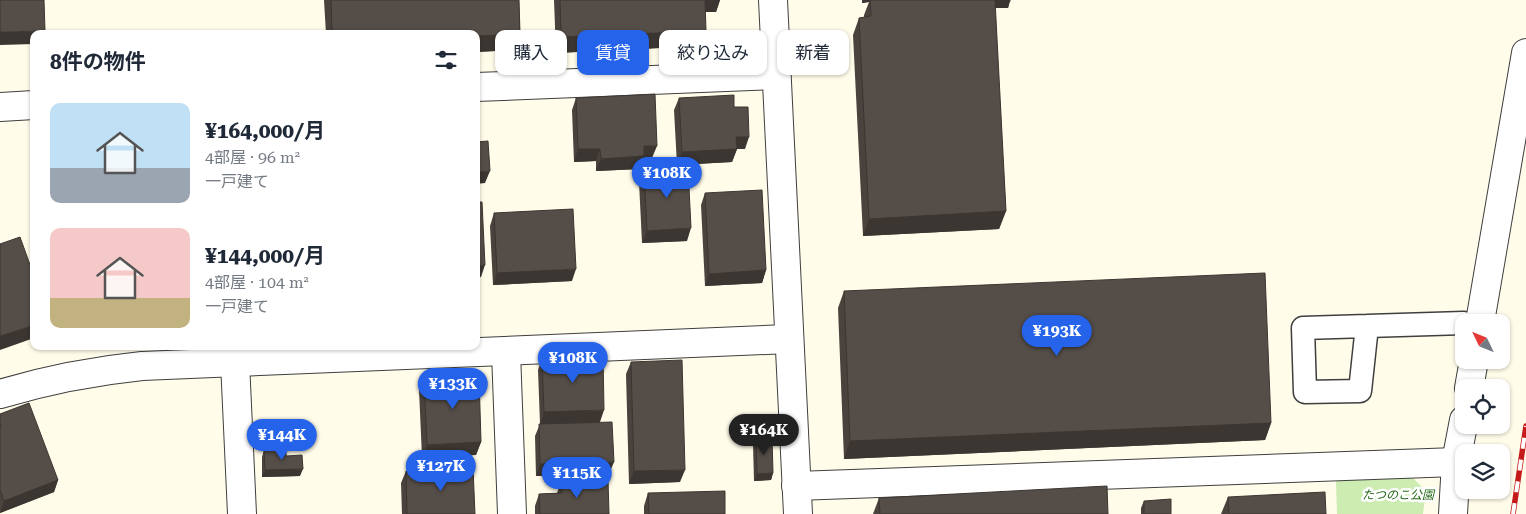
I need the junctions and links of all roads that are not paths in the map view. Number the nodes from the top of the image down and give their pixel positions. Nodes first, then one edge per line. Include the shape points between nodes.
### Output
1 (773, 0) edge
2 (1525, 70) edge
3 (776, 75) junction
4 (480, 87) edge
5 (30, 105) edge
6 (0, 107) edge
7 (1481, 314) edge
8 (1455, 323) edge
9 (1367, 326) dead end
10 (788, 339) junction
11 (506, 352) junction
12 (235, 362) junction
13 (0, 394) edge
14 (1455, 462) edge
15 (1455, 479) edge
16 (796, 486) junction
17 (242, 514) edge
18 (512, 514) edge
19 (798, 514) edge
20 (1453, 514) edge

1 - 3 street
2 - 7 street
3 - 4 street
3 - 10 street
5 - 6 street
8 - 9 lane
10 - 11 street
10 - 16 street
11 - 12 street
11 - 18 street
12 - 13 street via 94,371
12 - 17 street
14 - 16 street
15 - 20 street
16 - 19 street

